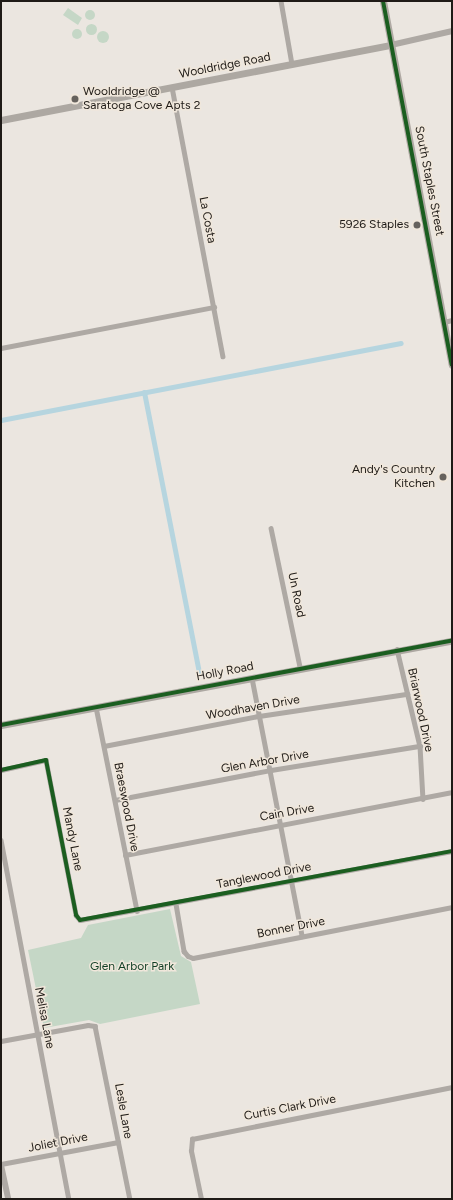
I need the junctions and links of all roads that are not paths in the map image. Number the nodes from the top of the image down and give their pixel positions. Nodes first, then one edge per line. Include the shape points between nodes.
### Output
1 (281, 1) edge
2 (384, 1) edge
3 (452, 31) edge
4 (391, 45) junction
5 (292, 64) junction
6 (172, 87) junction
7 (1, 120) edge
8 (214, 307) junction
9 (452, 320) edge
10 (444, 322) junction
11 (1, 348) edge
12 (223, 356) dead end
13 (452, 365) edge
14 (271, 528) dead end
15 (452, 641) edge
16 (397, 649) junction
17 (300, 667) junction
18 (252, 678) junction
19 (407, 694) junction
20 (96, 707) junction
21 (259, 716) junction
22 (1, 725) edge
23 (104, 746) junction
24 (420, 746) junction
25 (1, 770) edge
26 (271, 770) junction
27 (452, 792) edge
28 (423, 799) junction
29 (115, 800) junction
30 (281, 824) junction
31 (1, 840) edge
32 (452, 851) edge
33 (125, 855) junction
34 (291, 880) junction
35 (176, 904) junction
36 (452, 907) edge
37 (137, 911) junction
38 (80, 920) joint
39 (302, 936) junction
40 (37, 1034) junction
41 (1, 1041) edge
42 (452, 1087) edge
43 (118, 1142) junction
44 (60, 1153) junction
45 (1, 1164) edge
46 (8, 1199) edge
47 (69, 1199) edge
48 (130, 1199) edge
49 (201, 1199) edge

1 - 5 street
2 - 4 main road, South Staples Street
3 - 4 street, Wooldridge Road
4 - 5 main road, Wooldridge Road
4 - 10 main road, South Staples Street
5 - 6 main road, Wooldridge Road
6 - 7 main road, Wooldridge Road
6 - 8 street, La Costa
8 - 11 street
8 - 12 street, La Costa
9 - 10 street
10 - 13 main road, South Staples Street
14 - 17 street, Un Road
15 - 16 main road, Holly Road
16 - 17 main road, Holly Road
16 - 19 street, Briarwood Drive
17 - 18 main road, Holly Road
18 - 20 main road, Holly Road
18 - 21 street
19 - 21 street, Woodhaven Drive
19 - 24 street, Briarwood Drive
20 - 22 main road, Holly Road
20 - 23 street, Braeswood Drive
21 - 23 street, Woodhaven Drive
21 - 26 street
23 - 29 street, Braeswood Drive
24 - 26 street, Glen Arbor Drive
24 - 28 street, Briarwood Drive
25 - 38 street, Mandy Lane via 46,760 76,915
26 - 29 street, Glen Arbor Drive
26 - 30 street
27 - 28 street, Cain Drive
28 - 30 street, Cain Drive
29 - 33 street, Braeswood Drive
30 - 33 street, Cain Drive
30 - 34 street
31 - 40 street, Melisa Lane
32 - 34 street, Tanglewood Drive
33 - 37 street, Braeswood Drive
34 - 35 street, Tanglewood Drive
34 - 39 street
35 - 37 street, Tanglewood Drive
35 - 39 street, Bonner Drive via 184,951 193,958
36 - 39 street, Bonner Drive
37 - 38 street, Tanglewood Drive
40 - 41 street
40 - 43 street, Lesle Lane via 95,1026
40 - 44 street, Melisa Lane
42 - 49 street, Curtis Clark Drive via 192,1139 191,1151
43 - 44 street, Joliet Drive
43 - 48 street, Lesle Lane
44 - 45 street, Joliet Drive
44 - 47 street, Melisa Lane
45 - 46 street

